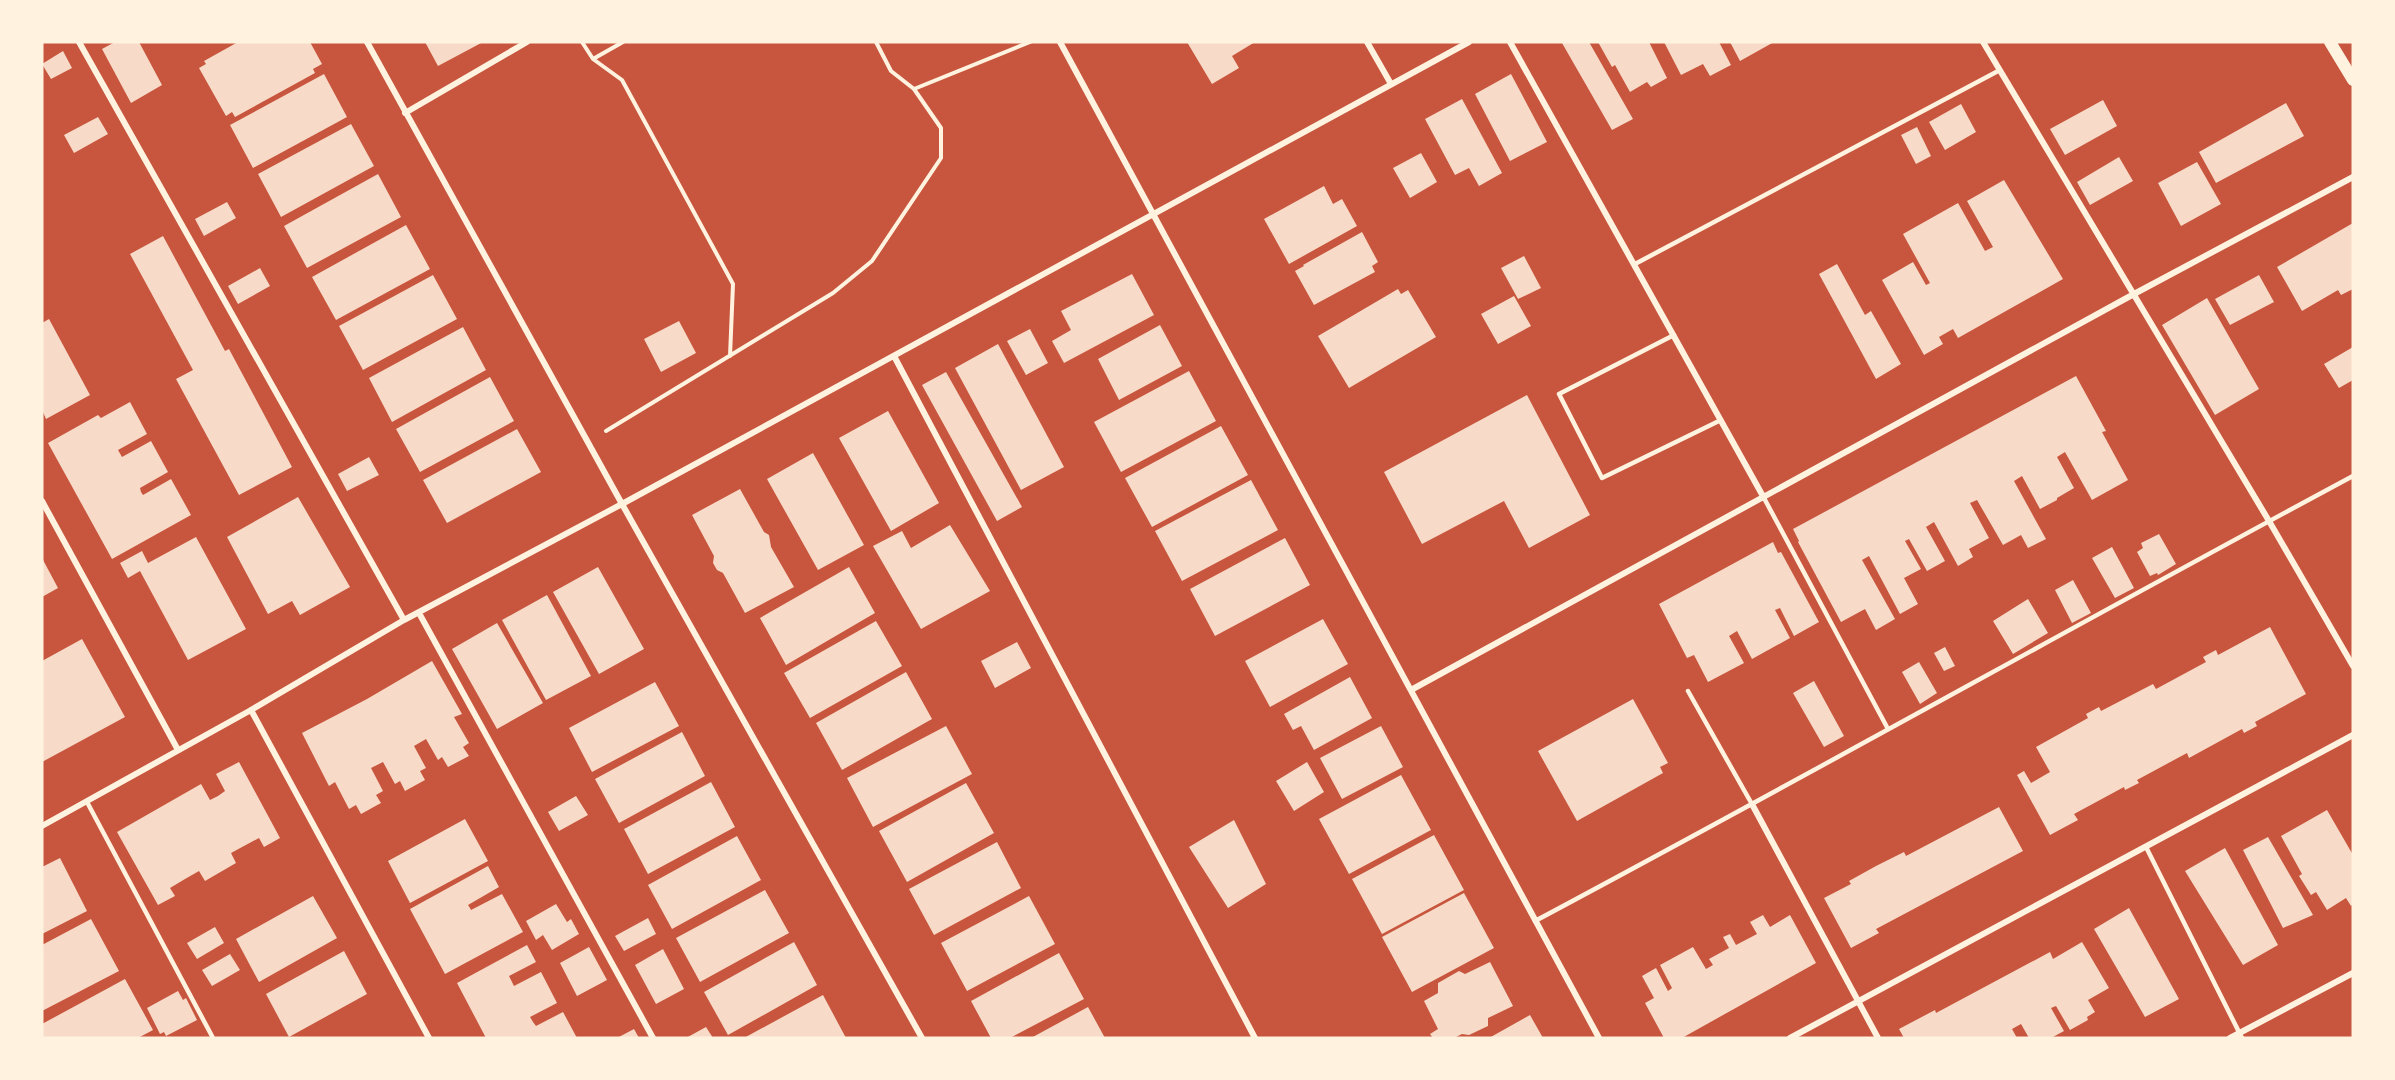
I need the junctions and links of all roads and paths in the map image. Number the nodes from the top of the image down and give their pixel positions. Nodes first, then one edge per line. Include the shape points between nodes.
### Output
1 (79, 42) edge
2 (368, 42) edge
3 (527, 42) edge
4 (582, 42) edge
5 (623, 42) edge
6 (876, 42) edge
7 (1030, 42) edge
8 (1060, 42) edge
9 (1367, 42) edge
10 (1469, 42) edge
11 (1510, 42) edge
12 (1983, 42) edge
13 (2330, 42) edge
14 (593, 59) junction
15 (2000, 70) junction
16 (2353, 80) edge
17 (1391, 84) junction
18 (914, 89) junction
19 (405, 113) junction
20 (2353, 177) edge
21 (1153, 214) junction
22 (1635, 264) junction
23 (2133, 294) junction
24 (1674, 335) junction
25 (730, 356) junction
26 (894, 356) junction
27 (1721, 420) junction
28 (588, 442) junction
29 (2353, 476) edge
30 (1764, 498) junction
31 (42, 501) edge
32 (622, 504) junction
33 (2269, 521) junction
34 (419, 613) junction
35 (404, 621) junction
36 (2353, 666) edge
37 (1411, 690) junction
38 (1688, 691) dead end
39 (251, 710) junction
40 (1888, 729) junction
41 (2353, 735) edge
42 (178, 750) junction
43 (87, 802) junction
44 (1753, 806) junction
45 (42, 826) edge
46 (2145, 847) junction
47 (1536, 921) junction
48 (2353, 973) edge
49 (1858, 1001) junction
50 (2241, 1035) edge
51 (213, 1038) edge
52 (429, 1038) edge
53 (653, 1038) edge
54 (922, 1038) edge
55 (1255, 1038) edge
56 (1599, 1038) edge
57 (1790, 1038) edge
58 (1878, 1038) edge
59 (2230, 1038) edge

1 - 35 street
2 - 19 street
3 - 19 street
4 - 14 path
5 - 14 path
6 - 18 path via 891,70
7 - 18 path
8 - 21 street
9 - 17 street
10 - 17 street
11 - 22 street
12 - 15 street
13 - 16 main road
14 - 25 path via 622,80 733,284
15 - 22 lane
15 - 23 street
17 - 21 street
18 - 25 path via 940,128 941,158 872,261 833,293
19 - 28 street
20 - 23 street
21 - 26 street
21 - 37 street
22 - 24 street
23 - 30 street
23 - 33 street
24 - 27 street
24 - 27 lane via 1559,394 1602,478
25 - 28 path
26 - 32 street
26 - 55 street
27 - 30 street
28 - 32 street
29 - 33 lane
30 - 37 street
30 - 40 lane
31 - 42 street
32 - 34 street
32 - 54 street
33 - 36 street
33 - 40 lane
34 - 35 street
34 - 53 street
35 - 39 street
37 - 47 street
38 - 44 lane
39 - 42 street
39 - 52 street
40 - 44 lane
41 - 46 street
42 - 43 street
43 - 45 street
43 - 51 lane
44 - 47 lane
44 - 49 street
46 - 49 street
46 - 50 lane
47 - 56 street
48 - 50 street
49 - 57 street
49 - 58 street
50 - 59 street

